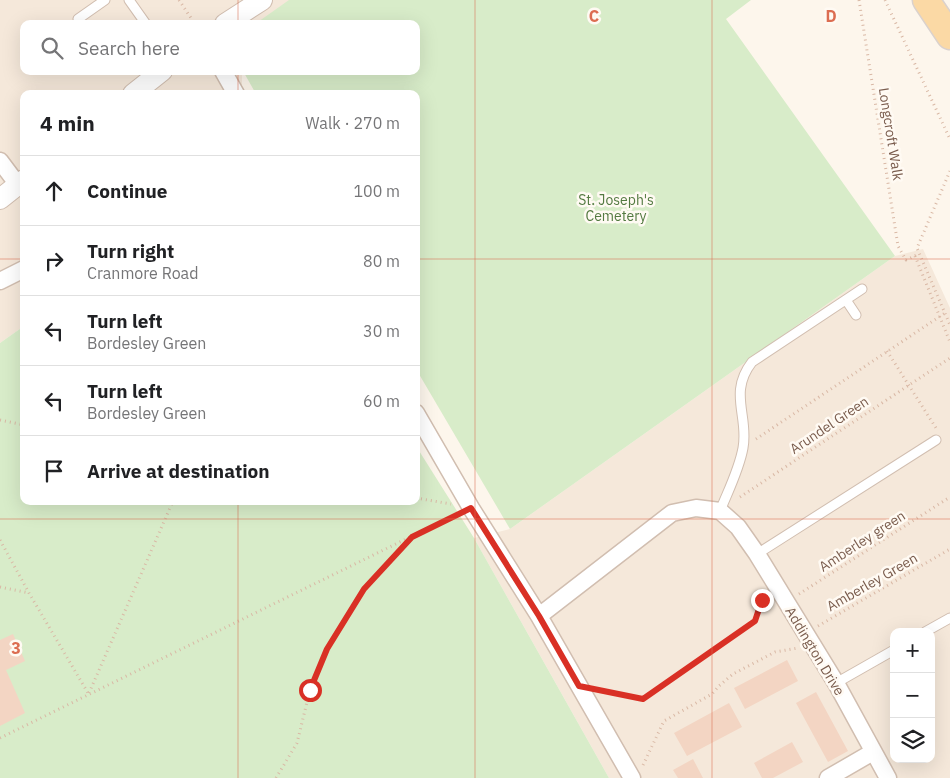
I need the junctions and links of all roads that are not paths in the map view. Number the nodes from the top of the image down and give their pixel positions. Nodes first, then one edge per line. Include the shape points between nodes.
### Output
1 (105, 0) edge
2 (129, 0) edge
3 (262, 0) edge
4 (926, 0) edge
5 (78, 19) dead end
6 (143, 20) edge
7 (231, 20) edge
8 (950, 36) edge
9 (158, 75) edge
10 (225, 75) edge
11 (142, 90) edge
12 (234, 90) edge
13 (0, 161) edge
14 (20, 181) edge
15 (20, 183) edge
16 (0, 199) edge
17 (20, 271) edge
18 (0, 281) edge
19 (862, 288) dead end
20 (846, 300) junction
21 (856, 315) dead end
22 (420, 421) edge
23 (938, 437) road end
24 (720, 510) junction
25 (757, 554) junction
26 (539, 616) junction
27 (950, 618) edge
28 (932, 628) edge
29 (890, 652) edge
30 (836, 683) junction
31 (873, 752) junction
32 (636, 774) edge
33 (828, 778) edge
34 (888, 778) edge

1 - 5 lane
2 - 6 lane
3 - 7 street
4 - 8 main road
9 - 11 street
10 - 12 street
13 - 14 street
15 - 16 street
17 - 18 street
19 - 20 lane
20 - 21 lane
20 - 24 lane via 752,362 744,372 740,397 744,447
22 - 26 street
23 - 25 lane
24 - 25 street, Addington Drive via 738,527
24 - 26 street via 696,508 672,513
25 - 30 street, Addington Drive
26 - 32 street via 579,686
27 - 28 lane
29 - 30 lane
30 - 31 street, Addington Drive
31 - 33 street
31 - 34 street, Addington Drive

